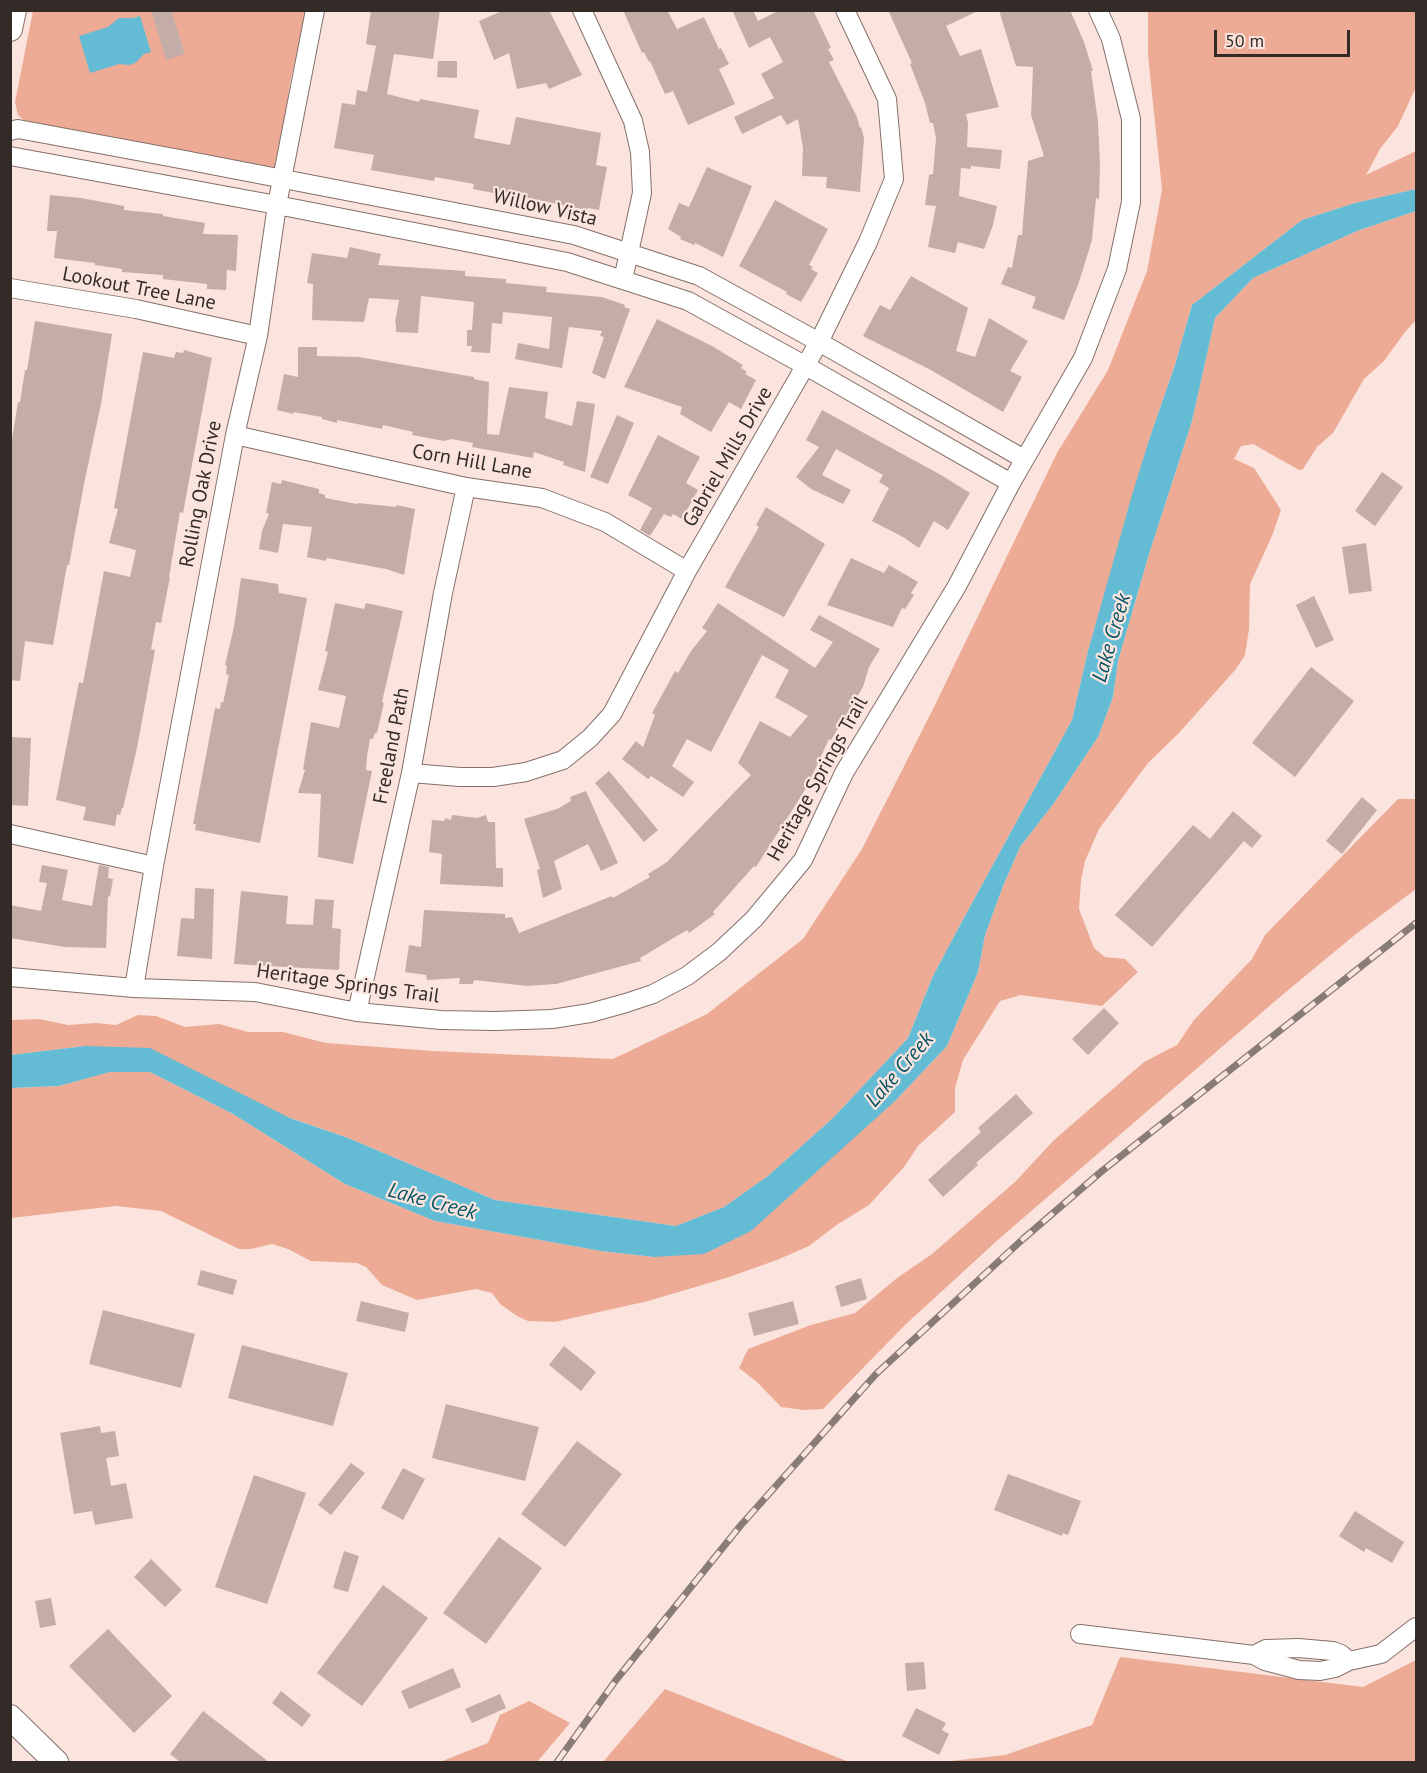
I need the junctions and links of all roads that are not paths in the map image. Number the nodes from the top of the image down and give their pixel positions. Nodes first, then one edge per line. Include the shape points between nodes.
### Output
1 (14, 10) edge
2 (315, 10) edge
3 (582, 10) edge
4 (845, 10) edge
5 (1098, 10) edge
6 (10, 29) edge
7 (10, 131) edge
8 (10, 156) edge
9 (282, 179) junction
10 (278, 205) junction
11 (628, 253) junction
12 (623, 280) junction
13 (10, 288) edge
14 (258, 336) junction
15 (819, 342) junction
16 (806, 366) junction
17 (235, 435) junction
18 (1024, 459) junction
19 (1011, 483) junction
20 (466, 487) junction
21 (687, 571) junction
22 (411, 773) junction
23 (10, 834) edge
24 (154, 866) junction
25 (10, 977) edge
26 (134, 988) junction
27 (357, 1012) junction
28 (1416, 1627) edge
29 (1080, 1634) dead end
30 (10, 1717) edge
31 (56, 1762) edge

1 - 6 main road
2 - 9 street, Rolling Oak Drive
3 - 11 street via 633,121 640,152 642,193
4 - 15 street, Gabriel Mills Drive via 887,99 894,179
5 - 18 street, Heritage Springs Trail via 1111,39 1131,119 1131,201 1117,269 1083,358
7 - 9 street, Willow Vista
8 - 10 street
9 - 10 street, Rolling Oak Drive
9 - 11 street, Willow Vista via 574,235
10 - 12 street via 567,262
10 - 14 street, Rolling Oak Drive
11 - 12 street
11 - 15 street, Willow Vista via 699,276
12 - 16 street via 688,301
13 - 14 street, Lookout Tree Lane via 136,309
14 - 17 street, Rolling Oak Drive
15 - 16 street, Gabriel Mills Drive
15 - 18 street, Willow Vista
16 - 19 street
16 - 21 street, Gabriel Mills Drive
17 - 20 street, Corn Hill Lane
17 - 24 street, Rolling Oak Drive
18 - 19 street, Heritage Springs Trail
19 - 27 street, Heritage Springs Trail via 957,586 844,773 803,860 754,919 719,952 687,976 652,994 591,1013 495,1021
20 - 21 street, Corn Hill Lane via 542,498 575,509 605,522
20 - 22 street, Freeland Path
21 - 22 street, Gabriel Mills Drive via 612,714 563,760 526,772 492,777
22 - 27 street, Freeland Path
23 - 24 street
24 - 26 street, Rolling Oak Drive
25 - 26 street, Heritage Springs Trail
26 - 27 street, Heritage Springs Trail via 255,992
28 - 29 street via 1380,1654 1348,1661 1333,1651 1266,1649 1254,1655
30 - 31 main road

